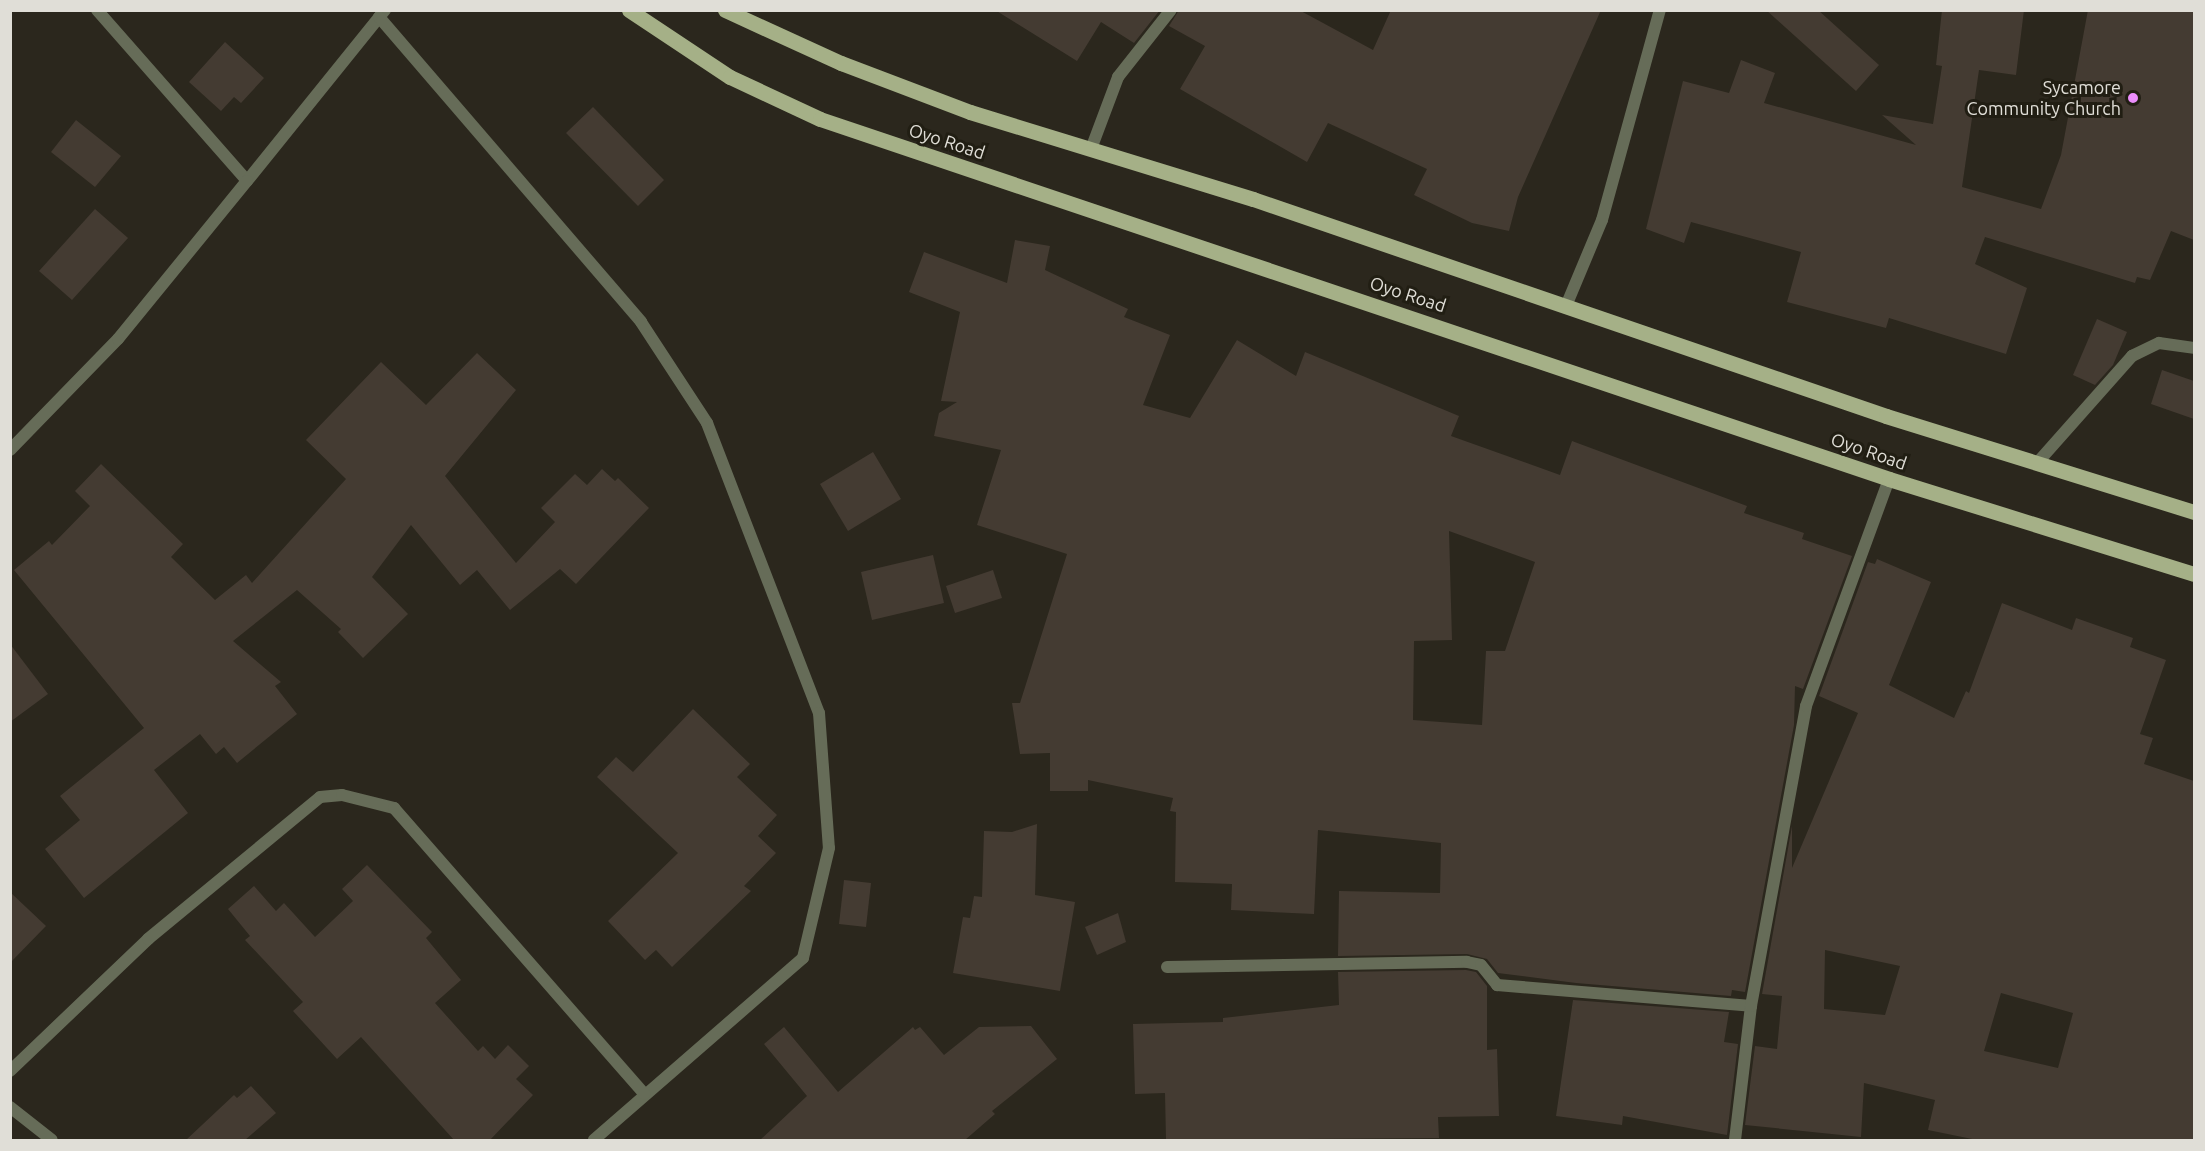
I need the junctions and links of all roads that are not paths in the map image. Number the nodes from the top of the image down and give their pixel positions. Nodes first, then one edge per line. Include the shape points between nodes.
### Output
1 (97, 10) edge
2 (629, 10) edge
3 (725, 10) edge
4 (1171, 10) edge
5 (1660, 10) edge
6 (382, 14) edge
7 (1091, 149) junction
8 (247, 181) junction
9 (1566, 306) junction
10 (2194, 348) edge
11 (10, 450) edge
12 (2038, 462) junction
13 (1889, 479) junction
14 (2194, 512) edge
15 (2194, 574) edge
16 (1167, 967) dead end
17 (1751, 1006) junction
18 (10, 1071) edge
19 (644, 1094) junction
20 (10, 1107) edge
21 (52, 1140) edge
22 (594, 1140) edge
23 (1735, 1140) edge

1 - 8 street
2 - 13 main road, Oyo Road via 730,77 820,119
3 - 7 main road, Oyo Road via 841,63 970,112
4 - 7 street via 1118,76
5 - 9 street via 1602,220
6 - 8 street
6 - 19 street via 641,322 707,423 819,713 829,848 803,958
7 - 9 main road, Oyo Road via 1253,199
8 - 11 street via 118,339
9 - 12 main road, Oyo Road via 1886,416
10 - 12 street via 2159,343 2132,356
12 - 14 main road, Oyo Road
13 - 15 main road, Oyo Road
13 - 17 street via 1806,706
16 - 17 street via 1467,962 1481,965 1497,985
17 - 23 street
18 - 19 street via 148,939 320,797 342,795 394,808
19 - 22 street
20 - 21 street

